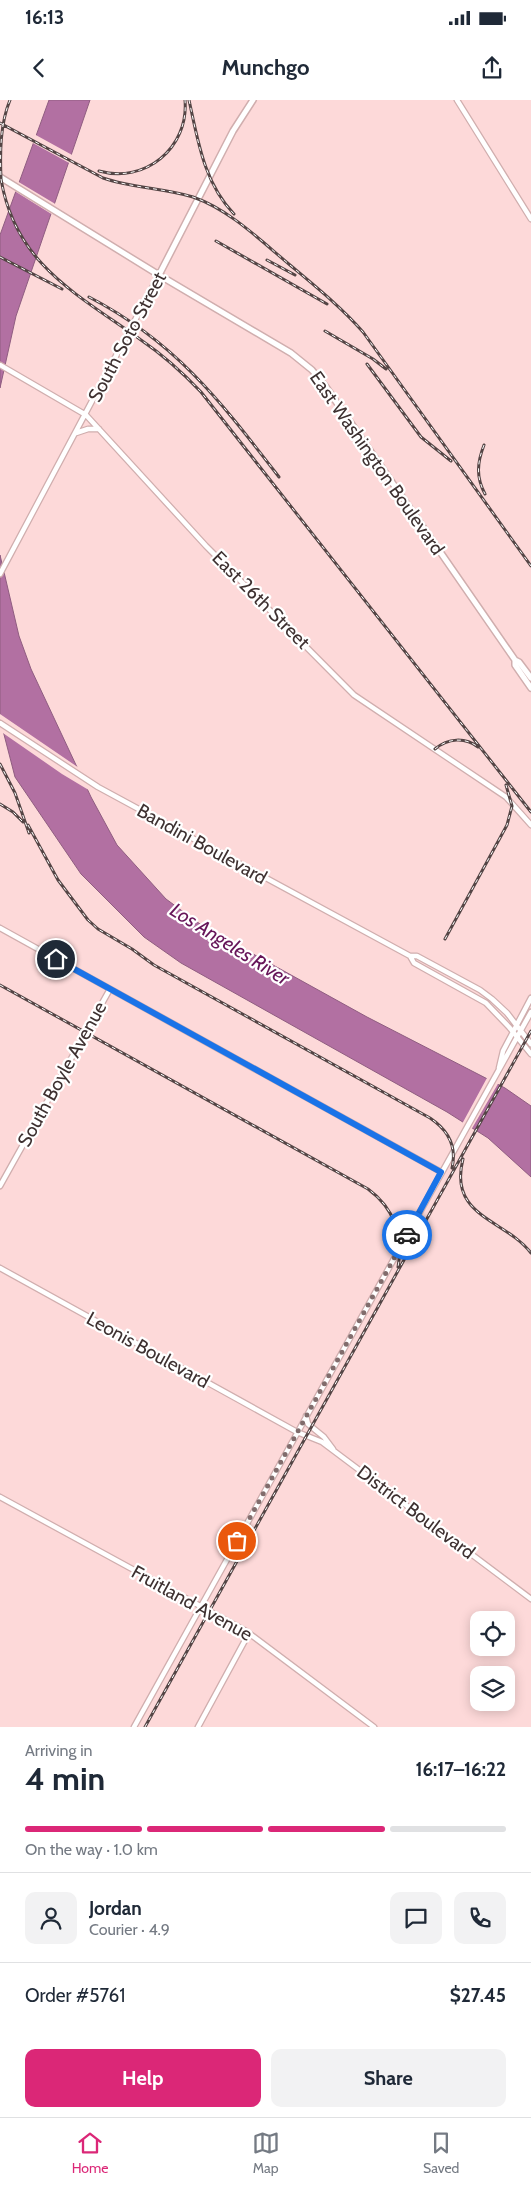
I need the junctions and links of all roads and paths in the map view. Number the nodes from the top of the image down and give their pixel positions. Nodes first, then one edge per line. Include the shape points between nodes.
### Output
1 (253, 100) edge
2 (457, 100) edge
3 (0, 177) edge
4 (531, 219) edge
5 (159, 275) junction
6 (0, 365) edge
7 (86, 415) junction
8 (99, 429) junction
9 (76, 433) junction
10 (0, 574) edge
11 (515, 660) junction
12 (531, 678) edge
13 (531, 688) edge
14 (0, 723) edge
15 (531, 825) edge
16 (0, 928) edge
17 (410, 956) junction
18 (110, 988) junction
19 (531, 998) edge
20 (531, 1012) edge
21 (517, 1025) junction
22 (521, 1031) junction
23 (513, 1032) junction
24 (517, 1037) junction
25 (524, 1044) junction
26 (531, 1044) edge
27 (511, 1049) junction
28 (531, 1054) edge
29 (499, 1068) junction
30 (441, 1172) junction
31 (0, 1186) edge
32 (0, 1268) edge
33 (306, 1416) junction
34 (297, 1432) junction
35 (334, 1450) junction
36 (0, 1496) edge
37 (531, 1599) edge
38 (201, 1606) junction
39 (249, 1633) junction
40 (134, 1727) edge
41 (198, 1727) edge
42 (374, 1727) edge

1 - 5 main road, South Soto Street via 233,131
2 - 4 main road
3 - 5 main road, East Washington Boulevard
5 - 7 main road, South Soto Street
5 - 11 main road, East Washington Boulevard via 291,353 315,373
6 - 7 main road, East 26th Street
7 - 8 main road, East 26th Street
7 - 9 main road, South Soto Street
8 - 9 main road
8 - 15 main road, East 26th Street via 206,546 354,695 506,797
9 - 10 main road, South Soto Street
11 - 12 main road, East Washington Boulevard
11 - 13 main road, East Washington Boulevard
14 - 17 main road, Bandini Boulevard via 89,782
16 - 18 main road
17 - 21 main road, Bandini Boulevard via 417,956 480,990 503,1008
17 - 23 main road, Bandini Boulevard via 414,963 486,1004
18 - 30 main road
18 - 31 main road, South Boyle Avenue
19 - 21 main road
20 - 22 main road
21 - 22 main road, Bandini Boulevard
21 - 23 main road
22 - 24 main road
22 - 26 main road, Bandini Boulevard
23 - 24 main road, Bandini Boulevard
23 - 29 main road via 498,1063
24 - 25 main road, Bandini Boulevard
24 - 27 main road
25 - 27 main road
25 - 28 main road, Bandini Boulevard
27 - 29 main road
29 - 30 main road
30 - 33 main road
32 - 34 main road, Leonis Boulevard
33 - 34 main road
33 - 35 main road via 308,1424
34 - 35 main road, District Boulevard
34 - 38 main road
35 - 37 main road, District Boulevard
36 - 38 main road, Fruitland Avenue
38 - 39 main road, Fruitland Avenue
38 - 40 main road
39 - 41 main road
39 - 42 main road, Fruitland Avenue

